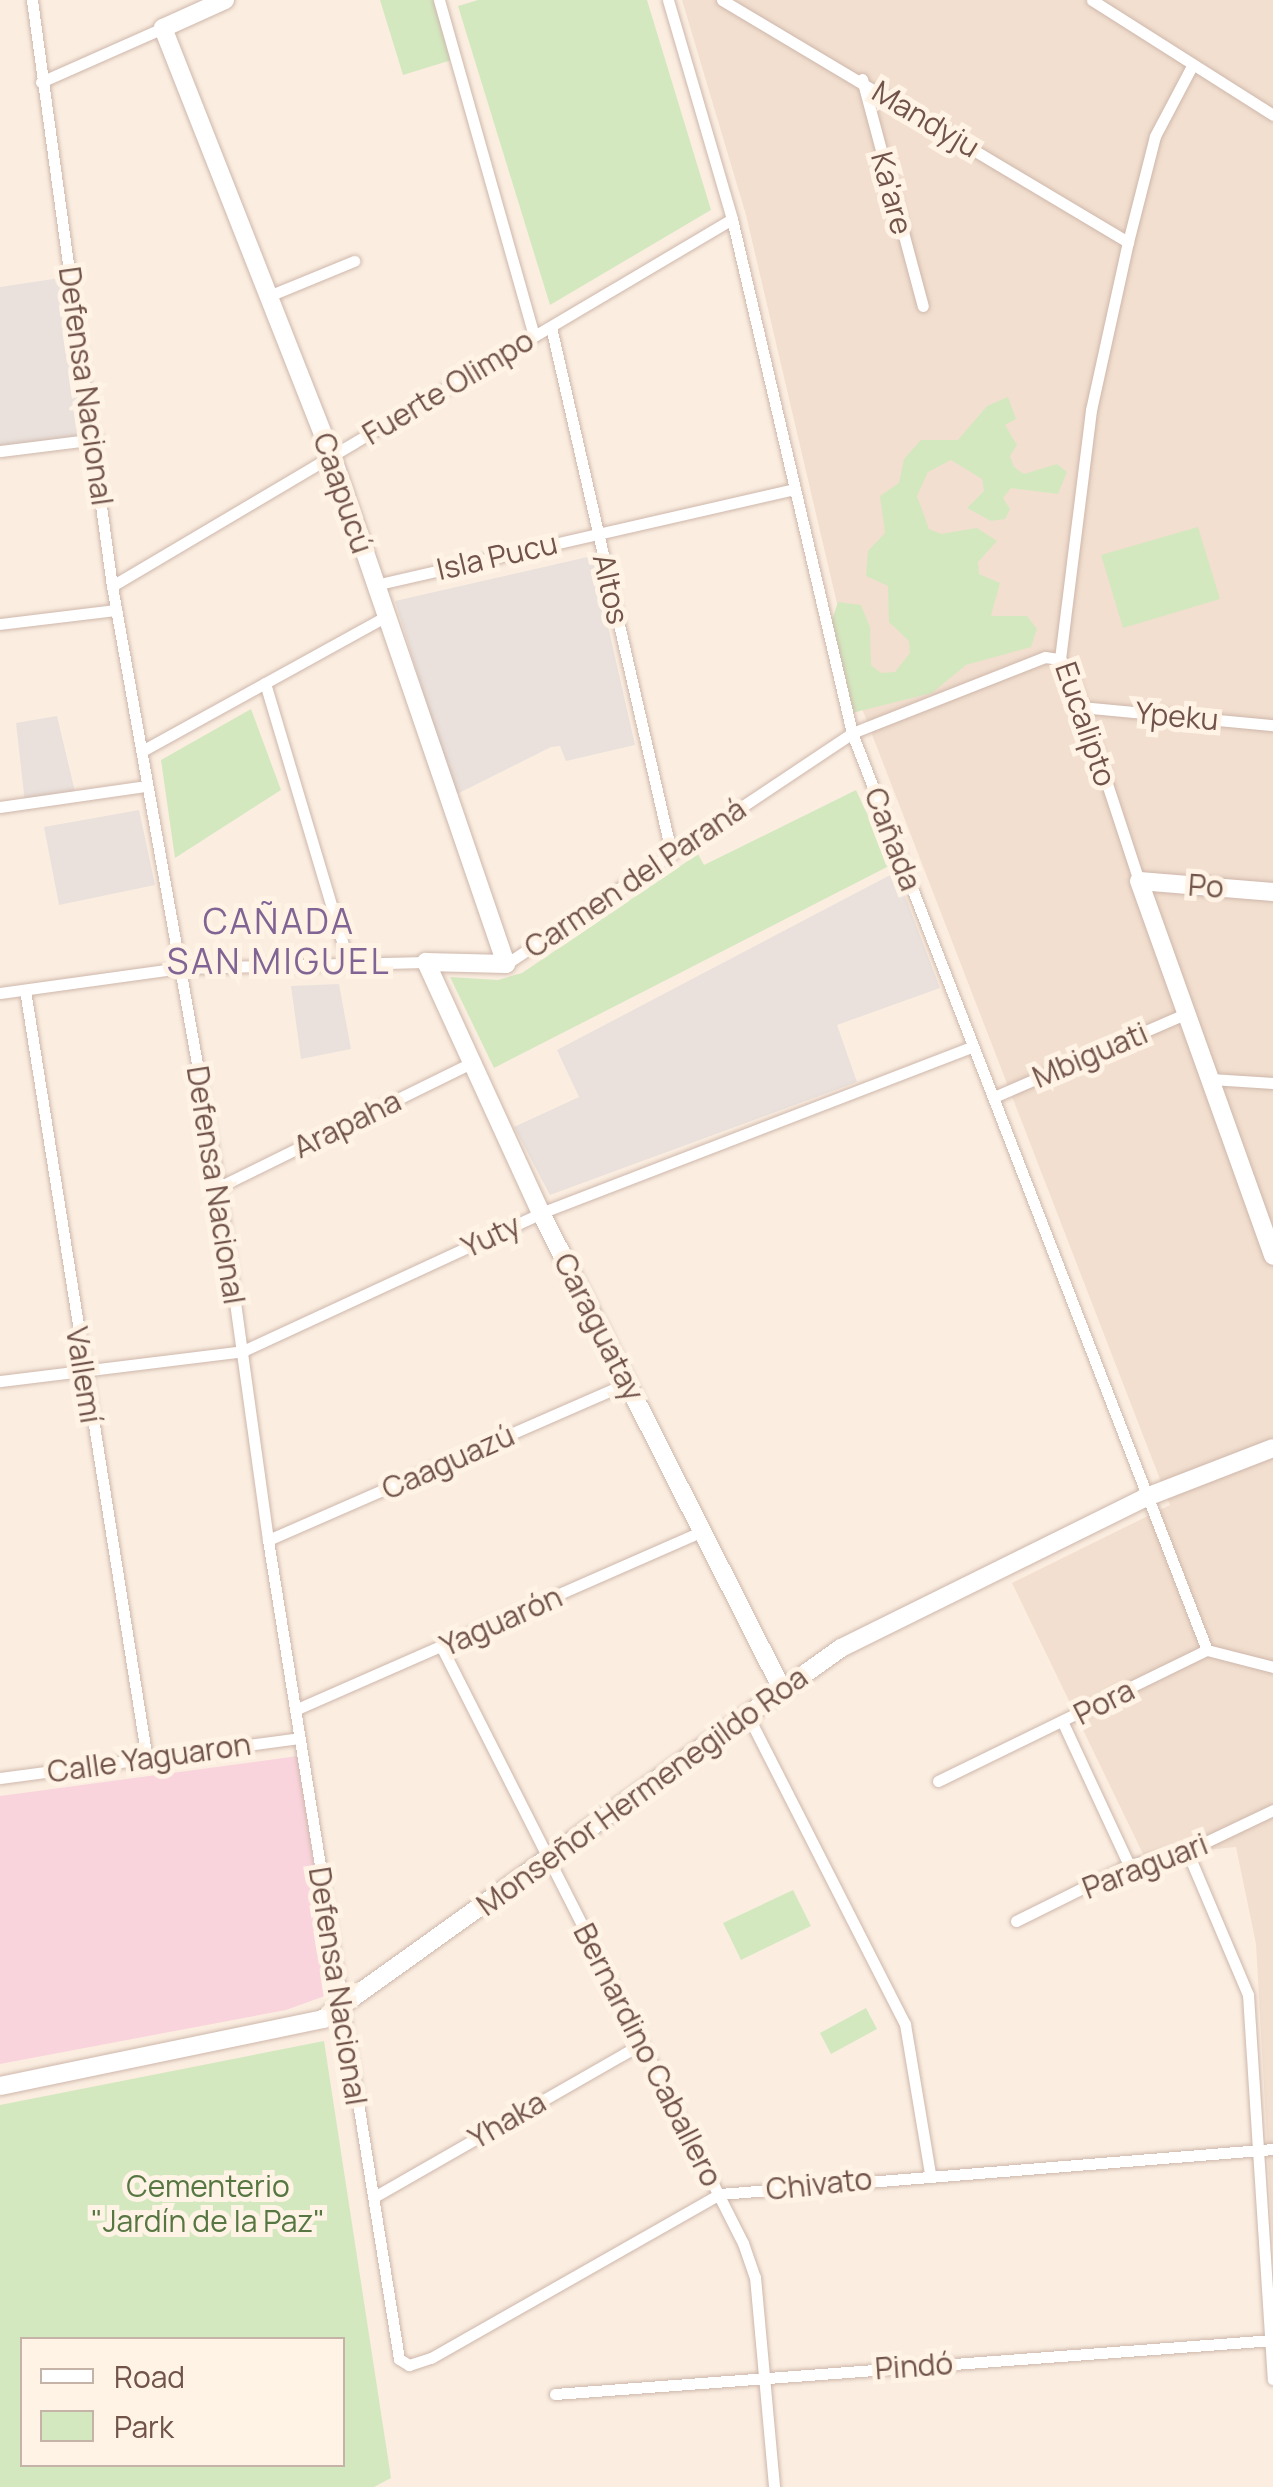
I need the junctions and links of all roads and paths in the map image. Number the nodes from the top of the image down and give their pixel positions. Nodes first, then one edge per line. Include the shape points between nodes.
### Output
1 (32, 0) edge
2 (225, 0) edge
3 (439, 0) edge
4 (668, 0) edge
5 (722, 0) edge
6 (1092, 0) edge
7 (163, 28) junction
8 (1193, 64) junction
9 (862, 80) junction
10 (41, 82) junction
11 (1273, 115) edge
12 (732, 219) junction
13 (1128, 242) junction
14 (354, 262) dead end
15 (271, 295) junction
16 (922, 306) dead end
17 (550, 326) junction
18 (534, 335) junction
19 (96, 440) junction
20 (0, 451) edge
21 (332, 456) junction
22 (794, 489) junction
23 (598, 532) junction
24 (112, 586) junction
25 (375, 586) junction
26 (116, 610) junction
27 (386, 617) junction
28 (0, 624) edge
29 (1060, 659) junction
30 (265, 683) junction
31 (1081, 708) junction
32 (1273, 725) edge
33 (852, 733) junction
34 (142, 752) junction
35 (146, 786) junction
36 (0, 807) edge
37 (671, 852) junction
38 (1139, 882) junction
39 (1273, 892) edge
40 (426, 962) junction
41 (349, 964) junction
42 (506, 964) junction
43 (180, 968) junction
44 (26, 990) junction
45 (0, 993) edge
46 (1186, 1013) junction
47 (973, 1046) junction
48 (475, 1061) junction
49 (1210, 1079) junction
50 (1273, 1083) edge
51 (994, 1097) junction
52 (219, 1187) junction
53 (541, 1213) junction
54 (1273, 1256) edge
55 (243, 1351) junction
56 (84, 1371) junction
57 (0, 1380) edge
58 (628, 1383) junction
59 (1273, 1448) edge
60 (1144, 1498) junction
61 (702, 1531) junction
62 (268, 1540) junction
63 (442, 1648) junction
64 (1207, 1650) junction
65 (1273, 1667) edge
66 (781, 1687) junction
67 (298, 1708) junction
68 (748, 1716) junction
69 (1063, 1723) junction
70 (299, 1738) junction
71 (146, 1759) junction
72 (0, 1778) edge
73 (938, 1781) dead end
74 (1273, 1810) edge
75 (1187, 1851) junction
76 (548, 1862) junction
77 (1129, 1865) junction
78 (1016, 1922) dead end
79 (340, 2008) junction
80 (640, 2044) junction
81 (0, 2086) edge
82 (1273, 2149) edge
83 (1258, 2150) junction
84 (930, 2173) junction
85 (720, 2194) junction
86 (374, 2197) junction
87 (1272, 2340) edge
88 (409, 2365) joint
89 (766, 2377) junction
90 (1273, 2379) edge
91 (555, 2394) dead end
92 (774, 2487) edge

1 - 10 street, Defensa Nacional
2 - 7 street
3 - 18 street
4 - 12 street, Cañada
5 - 9 street, Mandyju
6 - 8 street
7 - 10 street
7 - 15 street, Caapucú
8 - 11 street
8 - 13 street, Eucalipto via 1156,136
9 - 13 street, Mandyju
9 - 16 street, Ka'are
10 - 19 street, Defensa Nacional
12 - 17 street, Fuerte Olimpo
12 - 22 street, Cañada
13 - 29 street, Eucalipto via 1091,410
14 - 15 street
15 - 21 street, Caapucú
17 - 18 street, Fuerte Olimpo
17 - 23 street, Altos
18 - 21 street, Fuerte Olimpo
19 - 20 street
19 - 24 street, Defensa Nacional
21 - 24 street, Fuerte Olimpo
21 - 25 street, Caapucú
22 - 23 street, Isla Pucu
22 - 33 street, Cañada
23 - 25 street, Isla Pucu
23 - 37 street, Altos
24 - 26 street, Defensa Nacional
25 - 27 street, Caapucú
26 - 28 street
26 - 34 street, Defensa Nacional
27 - 30 street
27 - 42 street, Caapucú
29 - 31 street, Eucalipto
29 - 33 street, Carmen del Paraná via 1046,658
30 - 34 street
30 - 41 street
31 - 32 street, Ypeku
31 - 38 street, Eucalipto
33 - 37 street, Carmen del Paraná
33 - 47 street, Cañada
34 - 35 street, Defensa Nacional
35 - 36 street
35 - 43 street, Defensa Nacional
37 - 42 street, Carmen del Paraná
38 - 39 street, Po
38 - 46 street, Eucalipto
40 - 41 street, Carmen del Paraná
40 - 42 street, Carmen del Paraná
40 - 48 street, Caraguatay
41 - 43 street, Carmen del Paraná
43 - 44 street, Carmen del Paraná
43 - 52 street, Defensa Nacional
44 - 45 street, Carmen del Paraná
44 - 56 street, Vallemí
46 - 49 street, Eucalipto
46 - 51 street, Mbiguati
47 - 51 street, Cañada
47 - 53 street, Yuty
48 - 52 street, Arapaha
48 - 53 street, Caraguatay
49 - 50 street
49 - 54 street, Eucalipto
51 - 60 street, Cañada
52 - 55 street, Defensa Nacional
53 - 55 street, Yuty
53 - 58 street, Caraguatay
55 - 56 street, Yuty
55 - 62 street, Defensa Nacional
56 - 57 street, Yuty
56 - 71 street, Vallemí
58 - 61 street, Caraguatay
58 - 62 street, Caaguazú
59 - 60 street, Monseñor Hermenegildo Roa
60 - 64 street, Cañada
60 - 66 street, Monseñor Hermenegildo Roa via 841,1648
61 - 63 street, Yaguarón
61 - 66 street, Caraguatay
62 - 67 street, Defensa Nacional
63 - 67 street, Yaguarón
63 - 76 street, Bernardino Caballero
64 - 65 street
64 - 69 street, Pora
66 - 68 street, Monseñor Hermenegildo Roa
67 - 70 street, Defensa Nacional
68 - 76 street, Monseñor Hermenegildo Roa
68 - 84 street via 905,2024
69 - 73 street, Pora
69 - 77 street
70 - 71 street, Calle Yaguaron
70 - 79 street, Defensa Nacional
71 - 72 street, Calle Yaguaron
74 - 75 street, Paraguari
75 - 77 street, Paraguari
75 - 83 street via 1248,1995
76 - 79 street, Monseñor Hermenegildo Roa
76 - 80 street, Bernardino Caballero
77 - 78 street, Paraguari
79 - 81 street, Monseñor Hermenegildo Roa via 286,2029
79 - 86 street, Defensa Nacional
80 - 85 street, Bernardino Caballero
80 - 86 street, Yhaka
82 - 83 street, Chivato
83 - 84 street, Chivato
83 - 87 street
84 - 85 street, Chivato
85 - 88 street, Chivato
85 - 89 street, Bernardino Caballero via 755,2277
86 - 88 street, Defensa Nacional via 395,2349
87 - 89 street, Pindó
87 - 90 street
89 - 91 street, Pindó
89 - 92 street, Bernardino Caballero

